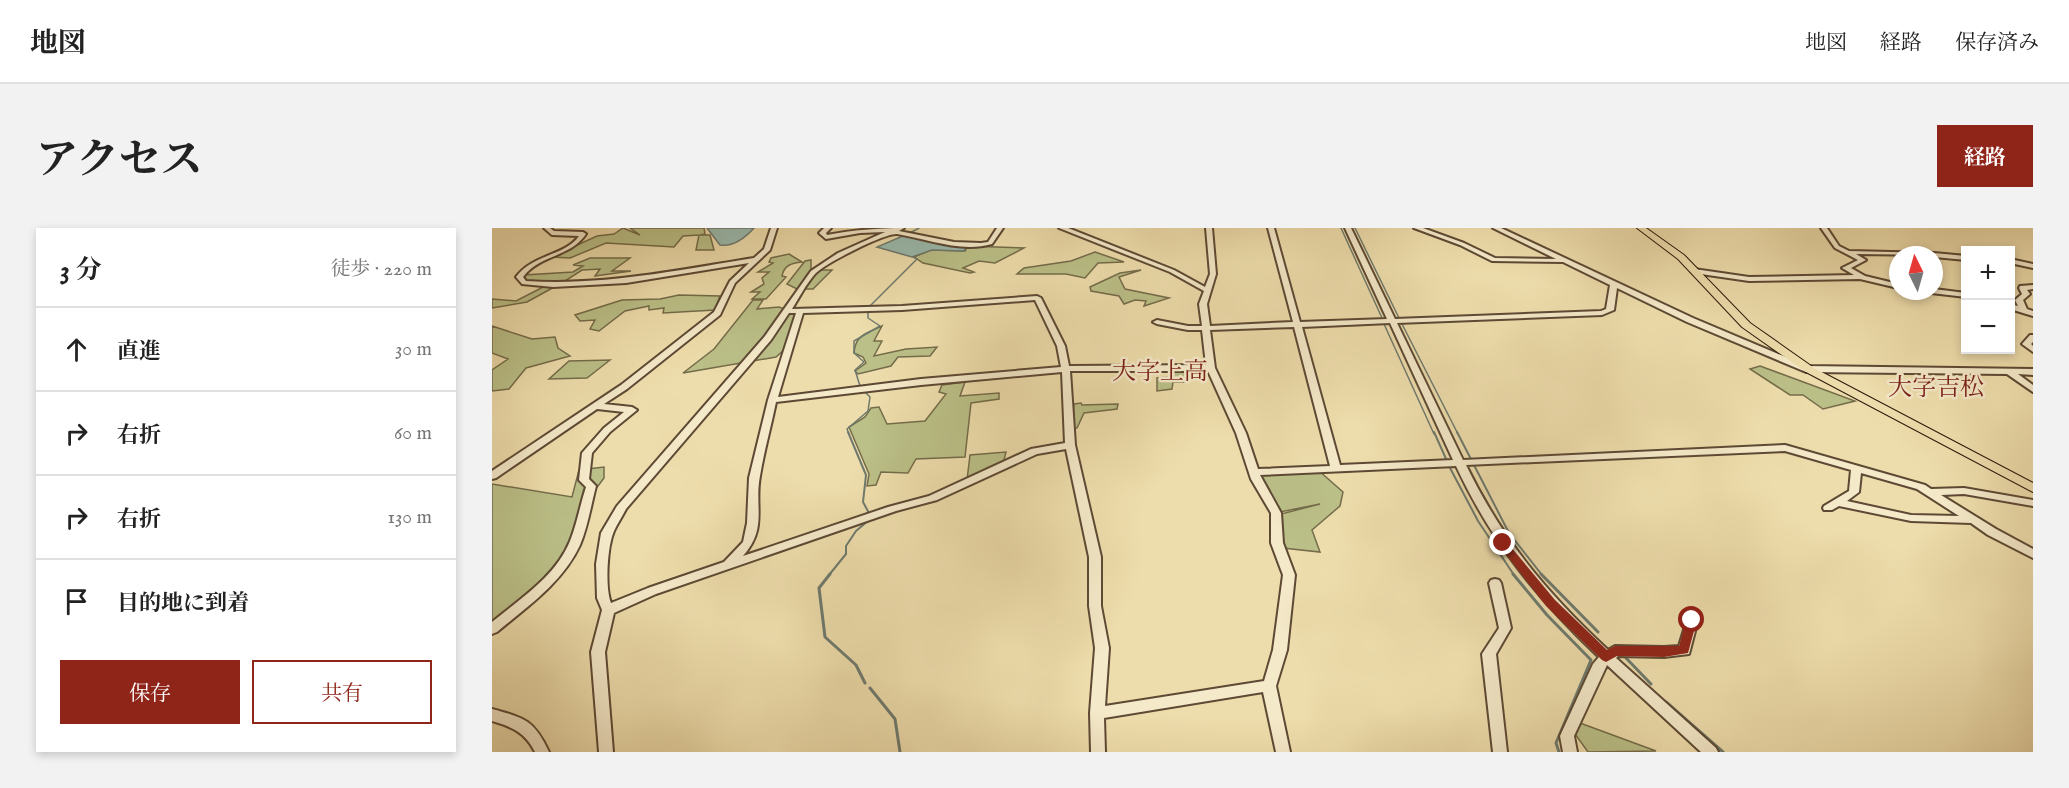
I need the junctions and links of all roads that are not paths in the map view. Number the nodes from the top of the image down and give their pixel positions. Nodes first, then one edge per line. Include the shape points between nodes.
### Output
1 (548, 228) edge
2 (774, 228) edge
3 (828, 228) edge
4 (901, 228) edge
5 (1000, 228) edge
6 (1062, 228) edge
7 (1209, 228) edge
8 (1271, 228) edge
9 (1348, 228) edge
10 (1417, 228) edge
11 (1496, 228) edge
12 (1641, 228) edge
13 (1824, 228) edge
14 (893, 232) junction
15 (1848, 252) junction
16 (1889, 254) edge
17 (1943, 256) edge
18 (1961, 258) edge
19 (756, 260) junction
20 (1568, 262) junction
21 (2015, 262) edge
22 (2033, 266) edge
23 (1694, 271) junction
24 (1860, 277) junction
25 (1614, 284) junction
26 (1889, 284) edge
27 (2033, 287) edge
28 (1208, 291) junction
29 (1943, 292) edge
30 (1961, 294) edge
31 (2015, 307) edge
32 (2023, 309) junction
33 (795, 311) junction
34 (2033, 314) edge
35 (1392, 321) junction
36 (1157, 322) dead end
37 (1297, 325) junction
38 (1206, 328) junction
39 (2033, 337) edge
40 (2033, 350) edge
41 (1211, 368) junction
42 (1066, 370) junction
43 (1810, 370) junction
44 (2008, 371) junction
45 (2033, 372) edge
46 (2033, 390) edge
47 (772, 400) junction
48 (595, 406) junction
49 (1070, 445) junction
50 (1460, 463) junction
51 (1336, 468) junction
52 (1856, 468) junction
53 (1254, 472) junction
54 (492, 476) edge
55 (2033, 488) edge
56 (1930, 492) junction
57 (2033, 503) edge
58 (1974, 520) junction
59 (2033, 554) edge
60 (725, 567) junction
61 (1495, 583) dead end
62 (608, 610) junction
63 (1693, 616) dead end
64 (492, 629) edge
65 (1606, 657) junction
66 (1269, 686) junction
67 (1097, 713) junction
68 (492, 715) edge
69 (542, 752) edge
70 (606, 752) edge
71 (1098, 752) edge
72 (1283, 752) edge
73 (1500, 752) edge
74 (1570, 752) edge
75 (1711, 752) edge

1 - 19 street via 552,233 583,234 570,246 524,269 519,277 524,283 626,281
2 - 19 street via 771,244
3 - 14 street via 822,233 826,237 870,230
4 - 14 street
5 - 14 street via 987,245 957,244
6 - 28 street via 1172,271
7 - 28 street via 1213,274
8 - 37 street
9 - 35 street
10 - 20 street via 1498,261
11 - 20 street
12 - 23 main road
13 - 15 street via 1836,246
14 - 33 street via 819,267 807,278
15 - 16 street
15 - 24 street via 1863,260 1845,268
17 - 18 street
19 - 48 street via 732,282 717,313
20 - 25 street
21 - 22 street
23 - 24 street via 1749,279
23 - 43 main road via 1746,325
24 - 26 street
25 - 35 street via 1610,310 1602,313
25 - 43 street
27 - 32 street via 2023,288 2026,294 2019,300
28 - 38 street via 1203,304
29 - 30 street
31 - 32 street
32 - 34 street
33 - 42 street via 1037,298 1060,346
33 - 47 street
33 - 62 street via 621,508 604,544 603,598
35 - 37 street
35 - 50 street
36 - 38 street
37 - 38 street
37 - 51 street
38 - 41 street
39 - 40 street via 2026,344
41 - 42 street
41 - 53 street
42 - 47 street via 909,383
42 - 49 street
43 - 44 street
43 - 55 main road
44 - 45 street
44 - 46 street
47 - 60 street via 754,478 753,523 748,543
48 - 54 street
48 - 64 street via 632,410 587,453 584,480 591,486 574,545 565,561 541,586
49 - 60 street via 1034,451 933,498
49 - 67 street via 1095,557 1095,606 1102,648
50 - 51 street
50 - 52 street via 1779,448
50 - 65 street via 1490,523 1515,560 1564,618
51 - 53 street
52 - 56 street via 1911,482
52 - 58 street via 1854,492 1833,506 1911,518
53 - 66 street via 1276,513 1277,543 1288,575 1280,650
56 - 57 street via 1964,491
56 - 58 street
58 - 59 street
60 - 62 street
61 - 73 street via 1505,628 1489,654
62 - 70 street via 598,652
63 - 65 street via 1684,650 1615,651
65 - 74 street via 1599,664 1567,736
65 - 75 street
66 - 67 street
66 - 72 street
67 - 71 street
68 - 69 street via 526,727

